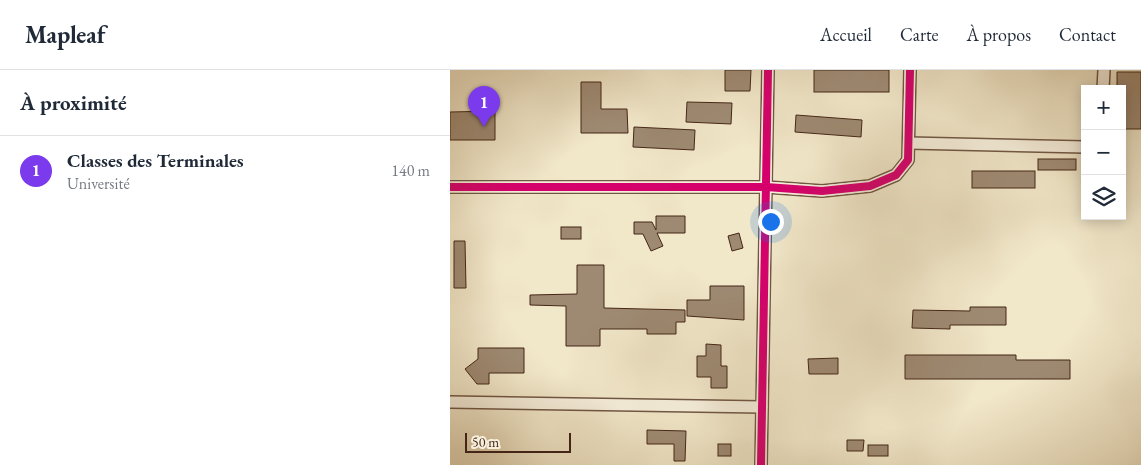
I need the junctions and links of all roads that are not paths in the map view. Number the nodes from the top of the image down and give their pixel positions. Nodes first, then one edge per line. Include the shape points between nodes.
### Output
1 (768, 70) edge
2 (910, 70) edge
3 (1104, 70) edge
4 (1103, 85) edge
5 (908, 144) junction
6 (1081, 147) edge
7 (450, 187) edge
8 (766, 187) junction
9 (450, 402) edge
10 (762, 406) junction
11 (761, 465) edge

1 - 8 street
2 - 5 street
3 - 4 street
5 - 6 street
5 - 8 street via 908,160 896,175 870,186 822,192
7 - 8 street
8 - 10 street
9 - 10 street
10 - 11 street

